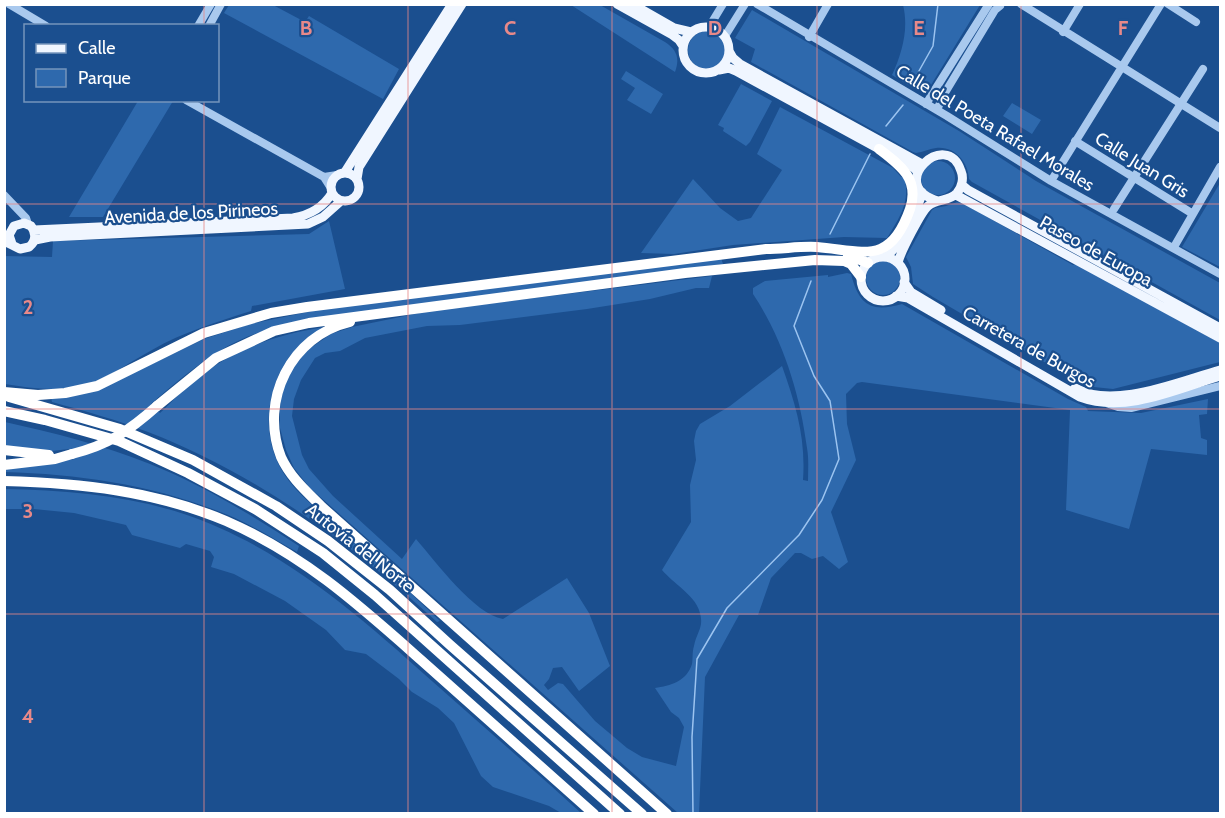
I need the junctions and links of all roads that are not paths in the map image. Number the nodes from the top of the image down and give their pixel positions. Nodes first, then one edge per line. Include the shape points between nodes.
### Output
1 (9, 4) edge
2 (212, 4) edge
3 (221, 4) edge
4 (452, 4) edge
5 (462, 4) edge
6 (617, 4) edge
7 (632, 4) edge
8 (723, 4) edge
9 (745, 4) edge
10 (756, 4) edge
11 (828, 4) edge
12 (989, 4) edge
13 (1021, 4) edge
14 (1080, 4) edge
15 (1161, 4) edge
16 (1168, 4) edge
17 (1000, 5) edge
18 (1196, 22) dead end
19 (43, 24) edge
20 (199, 24) edge
21 (210, 24) edge
22 (709, 27) junction
23 (691, 32) junction
24 (1063, 32) junction
25 (725, 36) junction
26 (809, 37) junction
27 (683, 46) junction
28 (729, 51) junction
29 (1122, 67) junction
30 (1203, 69) dead end
31 (719, 70) junction
32 (190, 102) edge
33 (927, 104) junction
34 (1182, 104) junction
35 (937, 110) junction
36 (1221, 128) edge
37 (1076, 141) junction
38 (879, 149) junction
39 (1221, 167) edge
40 (920, 168) junction
41 (341, 174) junction
42 (324, 177) junction
43 (1135, 178) junction
44 (357, 179) junction
45 (1051, 181) junction
46 (962, 185) junction
47 (332, 191) junction
48 (921, 192) junction
49 (4, 195) edge
50 (956, 195) junction
51 (341, 201) junction
52 (938, 201) junction
53 (16, 208) junction
54 (1114, 209) dead end
55 (1193, 214) junction
56 (11, 228) edge
57 (32, 231) junction
58 (8, 242) edge
59 (1173, 247) junction
60 (834, 249) junction
61 (885, 257) junction
62 (868, 263) junction
63 (898, 263) junction
64 (1221, 274) edge
65 (861, 277) junction
66 (904, 282) junction
67 (896, 296) junction
68 (374, 314) junction
69 (1221, 328) edge
70 (1221, 338) edge
71 (1221, 370) edge
72 (1221, 376) edge
73 (1221, 386) edge
74 (4, 394) edge
75 (1107, 404) junction
76 (4, 411) edge
77 (4, 450) edge
78 (72, 454) junction
79 (4, 465) edge
80 (4, 481) edge
81 (616, 791) junction
82 (594, 813) edge
83 (620, 813) edge
84 (642, 813) edge
85 (650, 813) edge
86 (667, 813) edge

1 - 19 street
2 - 20 street
3 - 21 street
4 - 41 main road
5 - 44 main road via 359,167
6 - 27 main road via 671,34
7 - 23 main road via 674,28
8 - 22 street
9 - 25 street
10 - 26 street, Calle del Poeta Rafael Morales
11 - 26 street
12 - 33 street
13 - 24 street
14 - 24 street
15 - 29 street
16 - 18 street
17 - 35 street
22 - 23 main road
22 - 25 main road
23 - 27 main road
24 - 29 street
25 - 28 main road
26 - 33 street, Calle del Poeta Rafael Morales
27 - 31 main road via 692,69 701,74
28 - 31 main road
28 - 40 main road via 740,64
29 - 34 street
29 - 37 street
30 - 34 street
31 - 38 main road via 736,71
32 - 42 street
33 - 35 street, Calle del Poeta Rafael Morales
34 - 36 street
34 - 43 street
35 - 45 street, Calle del Poeta Rafael Morales
37 - 43 street, Calle Juan Gris
37 - 45 street
38 - 40 main road
38 - 60 highway via 906,171 912,186 906,218 889,245 871,252
39 - 55 street
40 - 46 main road via 934,156 953,160 962,171
40 - 48 main road via 917,182
41 - 42 street
41 - 44 main road
41 - 47 main road via 332,182
42 - 47 street
43 - 54 street
43 - 55 street, Calle Juan Gris
44 - 51 main road via 357,195
45 - 59 street, Calle del Poeta Rafael Morales
46 - 50 main road
46 - 69 main road, Paseo de Europa
47 - 51 main road
47 - 57 main road, Avenida de los Pirineos via 327,201 309,216
48 - 52 main road
48 - 61 main road via 920,203 895,249
49 - 53 street
50 - 52 main road
50 - 70 main road, Paseo de Europa
51 - 57 main road, Avenida de los Pirineos via 308,224 50,237
52 - 63 main road via 927,207
53 - 56 street
53 - 57 street
55 - 59 street
56 - 57 main road via 20,223
56 - 58 main road
57 - 58 main road via 29,247 25,249
59 - 64 street, Calle del Poeta Rafael Morales
60 - 62 highway
60 - 74 highway via 766,249 695,257 271,313 204,333 97,386 65,393
61 - 62 main road
61 - 63 main road
62 - 65 main road
63 - 66 main road
65 - 67 main road via 864,291 875,299
65 - 68 highway via 852,264 844,261 815,260
66 - 67 main road
66 - 71 main road, Carretera de Burgos via 911,292 1096,396 1130,395
67 - 75 main road, Carretera de Burgos via 908,298 1080,397
68 - 78 highway, bridge via 309,323 248,341 216,358 134,427 101,445
68 - 86 highway via 328,330 306,345 289,366 277,393 274,417 281,456 288,470 322,507
72 - 75 main road, Carretera de Burgos via 1134,401
73 - 75 street via 1131,408
74 - 81 highway, Autovía del Norte via 120,429 193,460 276,506 390,590
76 - 83 highway, Autovía del Norte via 119,441 255,509 323,553
77 - 78 highway
78 - 79 highway
80 - 82 highway via 56,482 162,499 261,538 361,605
81 - 84 highway, Autovía del Norte
81 - 85 highway

